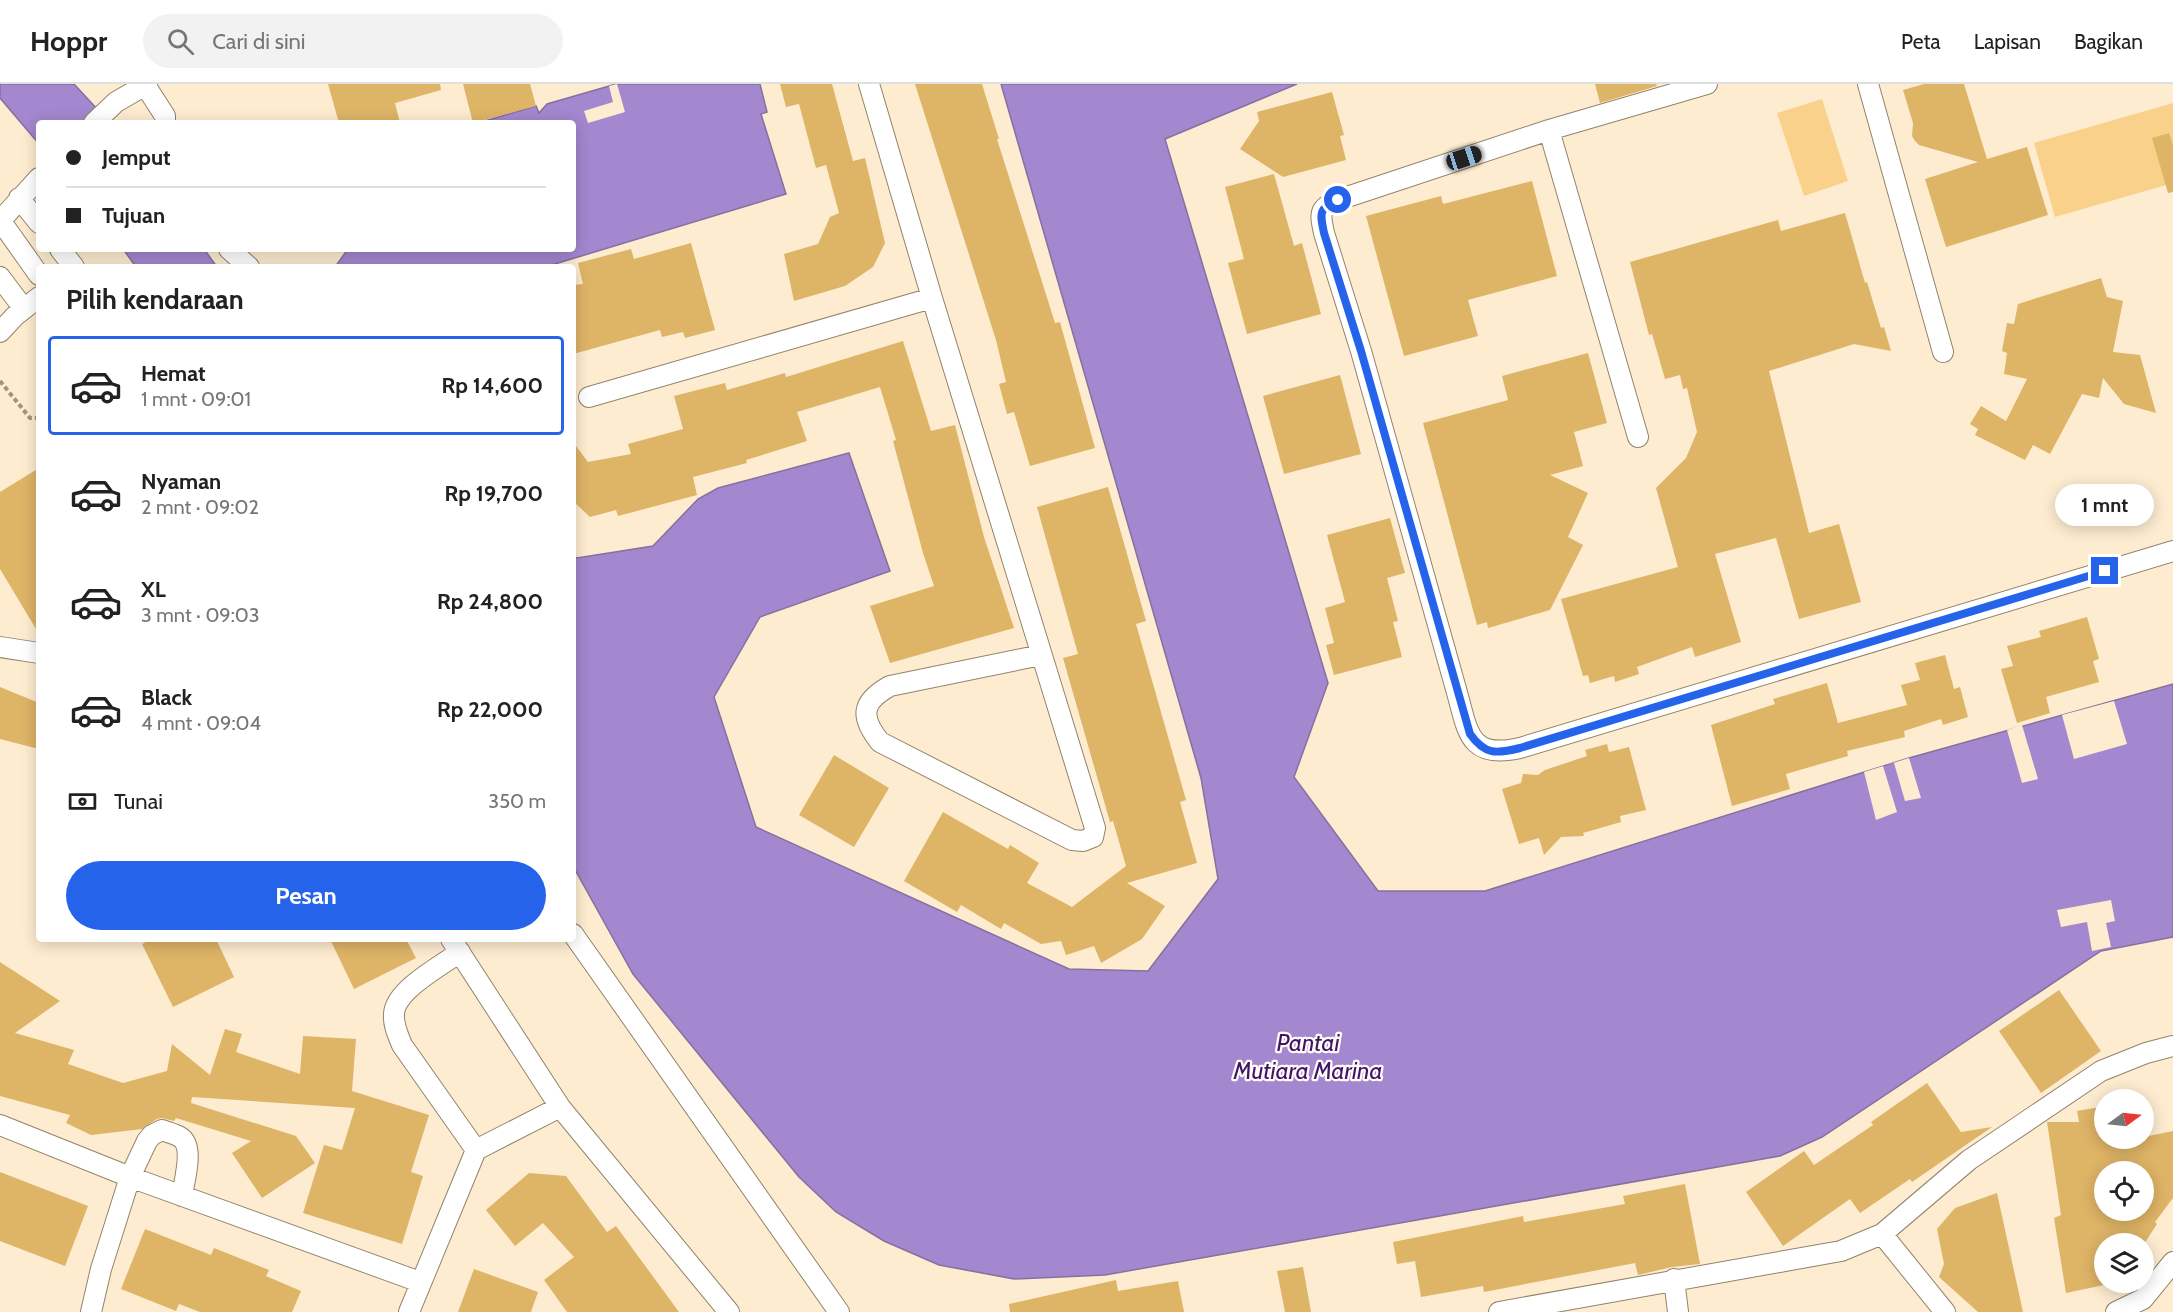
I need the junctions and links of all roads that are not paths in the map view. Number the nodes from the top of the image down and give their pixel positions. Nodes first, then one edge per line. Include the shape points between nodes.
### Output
1 (146, 84) edge
2 (869, 84) edge
3 (1707, 84) edge
4 (1868, 84) edge
5 (99, 118) edge
6 (165, 120) edge
7 (1549, 130) junction
8 (36, 181) edge
9 (19, 198) junction
10 (36, 219) edge
11 (0, 221) edge
12 (0, 241) edge
13 (62, 252) edge
14 (232, 252) edge
15 (72, 264) edge
16 (246, 264) edge
17 (36, 271) edge
18 (0, 277) edge
19 (36, 287) edge
20 (0, 297) edge
21 (932, 298) junction
22 (26, 307) edge
23 (0, 332) edge
24 (1943, 352) dead end
25 (589, 397) dead end
26 (1638, 437) dead end
27 (2173, 551) edge
28 (0, 646) edge
29 (36, 652) edge
30 (1041, 655) junction
31 (576, 938) edge
32 (456, 946) edge
33 (2173, 1046) edge
34 (560, 1107) junction
35 (0, 1125) edge
36 (476, 1150) junction
37 (130, 1177) junction
38 (182, 1196) junction
39 (1882, 1234) junction
40 (2173, 1262) edge
41 (1674, 1279) junction
42 (420, 1282) junction
43 (91, 1312) edge
44 (409, 1312) edge
45 (729, 1312) edge
46 (839, 1312) edge
47 (1499, 1312) edge
48 (1678, 1312) edge
49 (1945, 1312) edge
50 (2116, 1312) edge

1 - 5 street
1 - 6 street
2 - 21 street
3 - 7 street
4 - 24 street
7 - 26 street
7 - 27 street via 1338,200 1324,208 1321,217 1470,734 1484,749 1502,752 1520,748
8 - 9 street
9 - 10 street
9 - 11 street
11 - 17 street
12 - 19 street
13 - 15 street
14 - 16 street
18 - 22 street
20 - 22 street
21 - 25 street
21 - 30 street
22 - 23 street
28 - 29 street
30 - 30 street via 1095,828 1093,837 1083,841 1072,840 880,741 865,716 867,705 890,686
31 - 46 street
32 - 34 street
32 - 36 street via 407,990 393,1013 402,1045
33 - 39 street via 2101,1071 1969,1160
34 - 36 street
34 - 45 street
35 - 37 street
36 - 42 street
37 - 38 street
37 - 38 street via 147,1141 162,1130 187,1144
37 - 43 street
38 - 42 street
39 - 41 street via 1841,1251
39 - 49 street
40 - 50 street via 2143,1299
41 - 47 street
41 - 48 street
42 - 44 street

